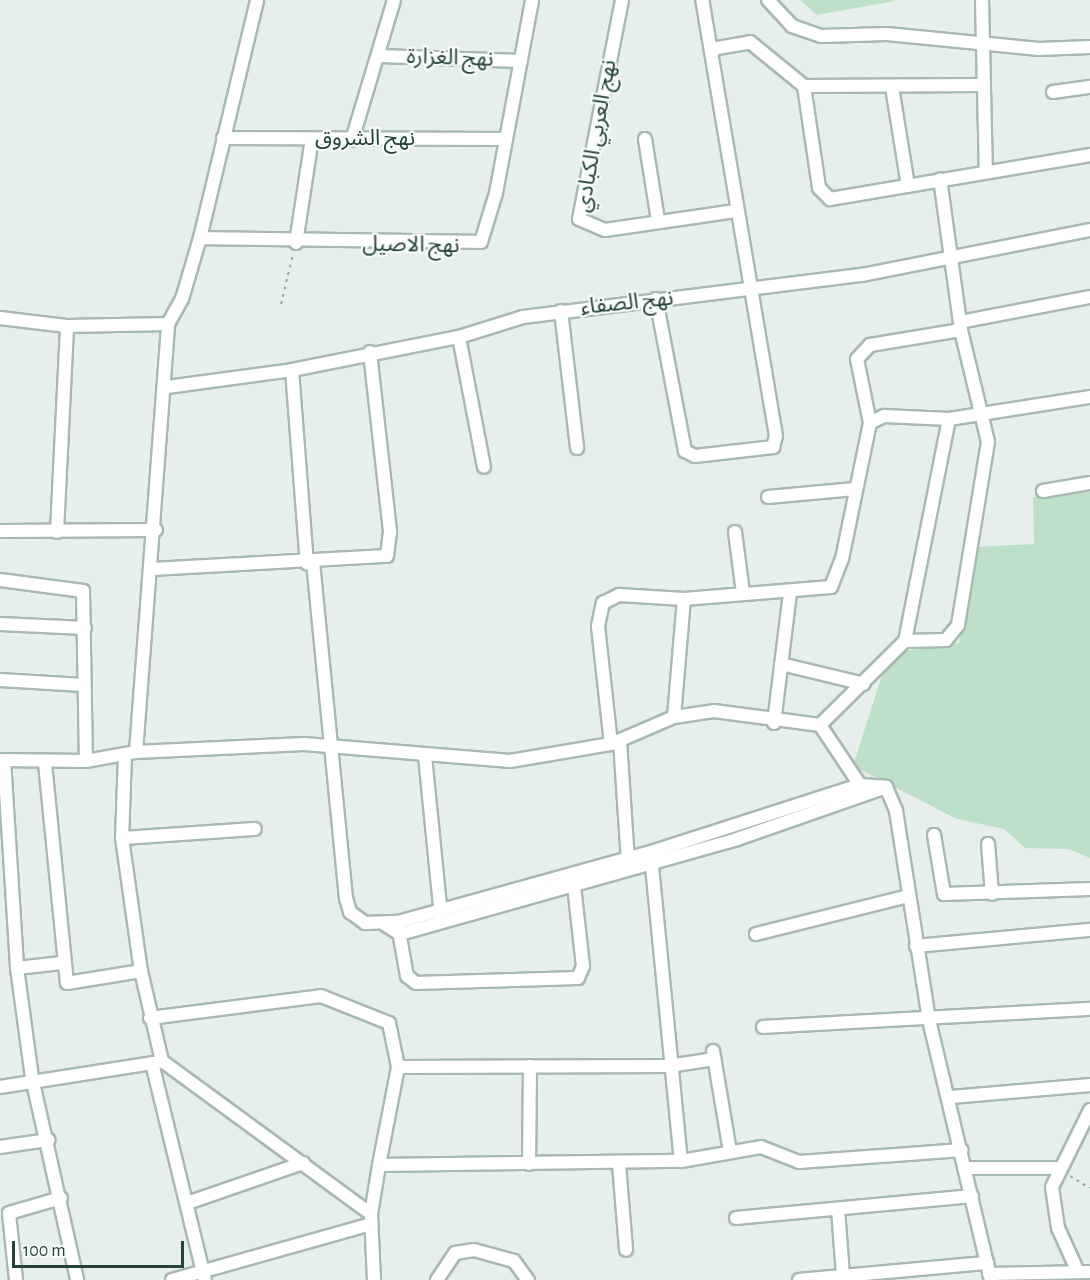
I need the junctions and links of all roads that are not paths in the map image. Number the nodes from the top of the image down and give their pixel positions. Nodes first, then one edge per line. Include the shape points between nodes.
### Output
1 (257, 0) edge
2 (394, 0) edge
3 (532, 0) edge
4 (622, 0) edge
5 (702, 0) edge
6 (768, 0) edge
7 (982, 0) edge
8 (983, 44) junction
9 (1090, 47) edge
10 (712, 49) junction
11 (379, 56) junction
12 (521, 61) junction
13 (982, 85) junction
14 (804, 86) junction
15 (892, 87) junction
16 (1090, 87) edge
17 (1053, 92) dead end
18 (224, 138) junction
19 (312, 139) junction
20 (506, 139) junction
21 (352, 140) junction
22 (645, 140) dead end
23 (1090, 155) edge
24 (986, 172) junction
25 (940, 179) junction
26 (908, 186) junction
27 (736, 211) junction
28 (658, 220) junction
29 (1090, 230) edge
30 (200, 238) junction
31 (296, 243) junction
32 (954, 256) junction
33 (748, 290) junction
34 (1090, 297) edge
35 (656, 299) junction
36 (561, 311) junction
37 (0, 318) edge
38 (168, 324) junction
39 (67, 326) junction
40 (961, 326) junction
41 (459, 338) junction
42 (370, 352) junction
43 (292, 370) junction
44 (167, 387) junction
45 (1090, 397) edge
46 (980, 414) junction
47 (949, 419) junction
48 (870, 423) junction
49 (577, 448) dead end
50 (484, 466) dead end
51 (1090, 483) edge
52 (855, 489) junction
53 (1043, 490) dead end
54 (768, 496) dead end
55 (156, 530) junction
56 (0, 531) edge
57 (57, 532) junction
58 (735, 532) dead end
59 (310, 563) junction
60 (152, 569) junction
61 (0, 580) edge
62 (790, 591) junction
63 (743, 593) junction
64 (684, 599) junction
65 (0, 624) edge
66 (85, 628) junction
67 (905, 640) junction
68 (781, 664) junction
69 (0, 680) edge
70 (864, 684) junction
71 (83, 685) junction
72 (674, 717) junction
73 (774, 723) junction
74 (820, 725) junction
75 (615, 743) junction
76 (333, 746) junction
77 (131, 753) junction
78 (425, 756) junction
79 (2, 760) edge
80 (86, 761) junction
81 (45, 763) junction
82 (860, 785) junction
83 (886, 787) junction
84 (255, 829) dead end
85 (934, 835) dead end
86 (122, 838) junction
87 (988, 844) dead end
88 (652, 858) junction
89 (628, 862) junction
90 (573, 878) junction
91 (1090, 889) edge
92 (992, 894) junction
93 (908, 896) junction
94 (441, 915) junction
95 (399, 928) junction
96 (1090, 930) edge
97 (756, 934) dead end
98 (916, 946) junction
99 (63, 963) junction
100 (17, 968) junction
101 (141, 970) junction
102 (1090, 1010) edge
103 (150, 1018) junction
104 (929, 1020) junction
105 (763, 1027) dead end
106 (157, 1062) junction
107 (398, 1066) junction
108 (530, 1066) junction
109 (669, 1066) junction
110 (32, 1078) junction
111 (1090, 1085) edge
112 (0, 1087) edge
113 (951, 1097) junction
114 (1090, 1110) edge
115 (1079, 1128) junction
116 (1090, 1135) edge
117 (48, 1140) junction
118 (0, 1147) edge
119 (962, 1150) junction
120 (730, 1152) junction
121 (681, 1161) junction
122 (303, 1164) junction
123 (529, 1164) junction
124 (619, 1164) junction
125 (379, 1165) junction
126 (965, 1168) junction
127 (1057, 1168) junction
128 (972, 1196) junction
129 (61, 1198) junction
130 (190, 1202) junction
131 (838, 1209) junction
132 (736, 1218) dead end
133 (371, 1219) junction
134 (626, 1250) dead end
135 (989, 1272) edge
136 (1084, 1272) edge
137 (843, 1275) junction
138 (205, 1277) edge
139 (16, 1280) edge
140 (77, 1280) edge
141 (172, 1280) edge
142 (374, 1280) edge
143 (437, 1280) edge
144 (528, 1280) edge
145 (799, 1280) edge

1 - 18 street
2 - 11 street
3 - 12 street, نهج الاصيل
4 - 28 street, نهج العربي الكبادي via 579,219 605,230
5 - 10 street
6 - 8 street via 808,34 887,34
7 - 8 street
8 - 9 street
8 - 13 street
10 - 14 street via 750,42
10 - 27 street
11 - 12 street, نهج الغزارة
11 - 21 street
12 - 20 street, نهج الاصيل
13 - 15 street
13 - 24 street
14 - 15 street
14 - 26 street via 822,193 844,200
15 - 26 street
16 - 17 street
18 - 19 street, نهج الشروق
18 - 30 street
19 - 21 street, نهج الشروق
19 - 31 street
20 - 21 street, نهج الشروق
20 - 31 street, نهج الاصيل via 488,227 478,244
22 - 28 street
23 - 24 street
24 - 25 street
25 - 26 street
25 - 32 street
27 - 28 street, نهج العربي الكبادي
27 - 33 street
29 - 32 street, نهج الصفاء
30 - 31 street, نهج الاصيل
30 - 38 street via 182,299
32 - 33 street, نهج الصفاء via 862,275
32 - 40 street
33 - 35 street, نهج الصفاء
33 - 35 street via 776,443 695,456 682,445
34 - 40 street
35 - 36 street, نهج الصفاء
36 - 41 street, نهج الصفاء
36 - 49 street
37 - 39 street
38 - 39 street
38 - 44 street
39 - 57 street
40 - 46 street
40 - 48 street via 901,337 861,351 857,371
41 - 42 street, نهج الصفاء
41 - 50 street
42 - 43 street, نهج الصفاء
42 - 59 street via 389,553 369,561
43 - 44 street, نهج الصفاء
43 - 59 street
44 - 55 street
45 - 46 street
46 - 47 street
46 - 67 street via 987,458 956,632 937,641
47 - 48 street via 884,416
47 - 67 street
48 - 52 street
51 - 53 street
52 - 54 street
52 - 62 street via 837,580 819,591
55 - 57 street
55 - 60 street
56 - 57 street
58 - 63 street
59 - 60 street
59 - 76 street
60 - 77 street
61 - 66 street via 83,591
62 - 63 street
62 - 68 street
63 - 64 street
64 - 72 street
64 - 75 street via 619,595 603,603 598,626
65 - 66 street
66 - 71 street
67 - 70 street
68 - 70 street
68 - 73 street
69 - 71 street
70 - 74 street
71 - 80 street
72 - 73 street via 714,711
72 - 75 street
73 - 74 street
74 - 82 street
75 - 78 street via 510,761
75 - 89 street
76 - 77 street
76 - 78 street
76 - 95 street via 350,912 364,923
77 - 80 street
77 - 86 street
78 - 94 street
79 - 81 street
79 - 100 street
80 - 81 street
81 - 99 street
82 - 83 street
82 - 88 street
83 - 88 street
83 - 93 street via 896,811
84 - 86 street
85 - 92 street via 940,891 950,896
86 - 101 street
87 - 92 street
88 - 89 street
88 - 109 street
89 - 90 street
90 - 94 street
90 - 95 street via 583,966 578,978 416,983 407,976
91 - 92 street
93 - 97 street
93 - 98 street
94 - 95 street
96 - 98 street
98 - 104 street
99 - 100 street
99 - 101 street via 65,980 73,986
100 - 110 street
101 - 103 street
102 - 104 street
103 - 106 street
103 - 107 street via 321,996 389,1023
104 - 105 street
104 - 113 street
106 - 110 street
106 - 122 street
106 - 130 street
107 - 108 street
107 - 125 street
108 - 109 street
108 - 123 street
109 - 120 street via 713,1055
109 - 121 street
110 - 112 street
110 - 117 street
111 - 113 street
113 - 119 street
114 - 115 street
115 - 116 street
115 - 127 street
117 - 118 street
117 - 129 street
119 - 120 street via 799,1162 761,1147
119 - 126 street
120 - 121 street
121 - 124 street
122 - 130 street
122 - 133 street
123 - 124 street
123 - 125 street
124 - 134 street
125 - 133 street
126 - 127 street
126 - 128 street
127 - 136 street via 1051,1206
128 - 131 street
128 - 135 street
129 - 139 street via 9,1213
129 - 140 street
130 - 138 street
131 - 132 street
131 - 137 street
133 - 138 street
133 - 142 street
135 - 136 street
135 - 137 street
137 - 145 street
138 - 141 street
143 - 144 street via 454,1253 474,1250 514,1261

